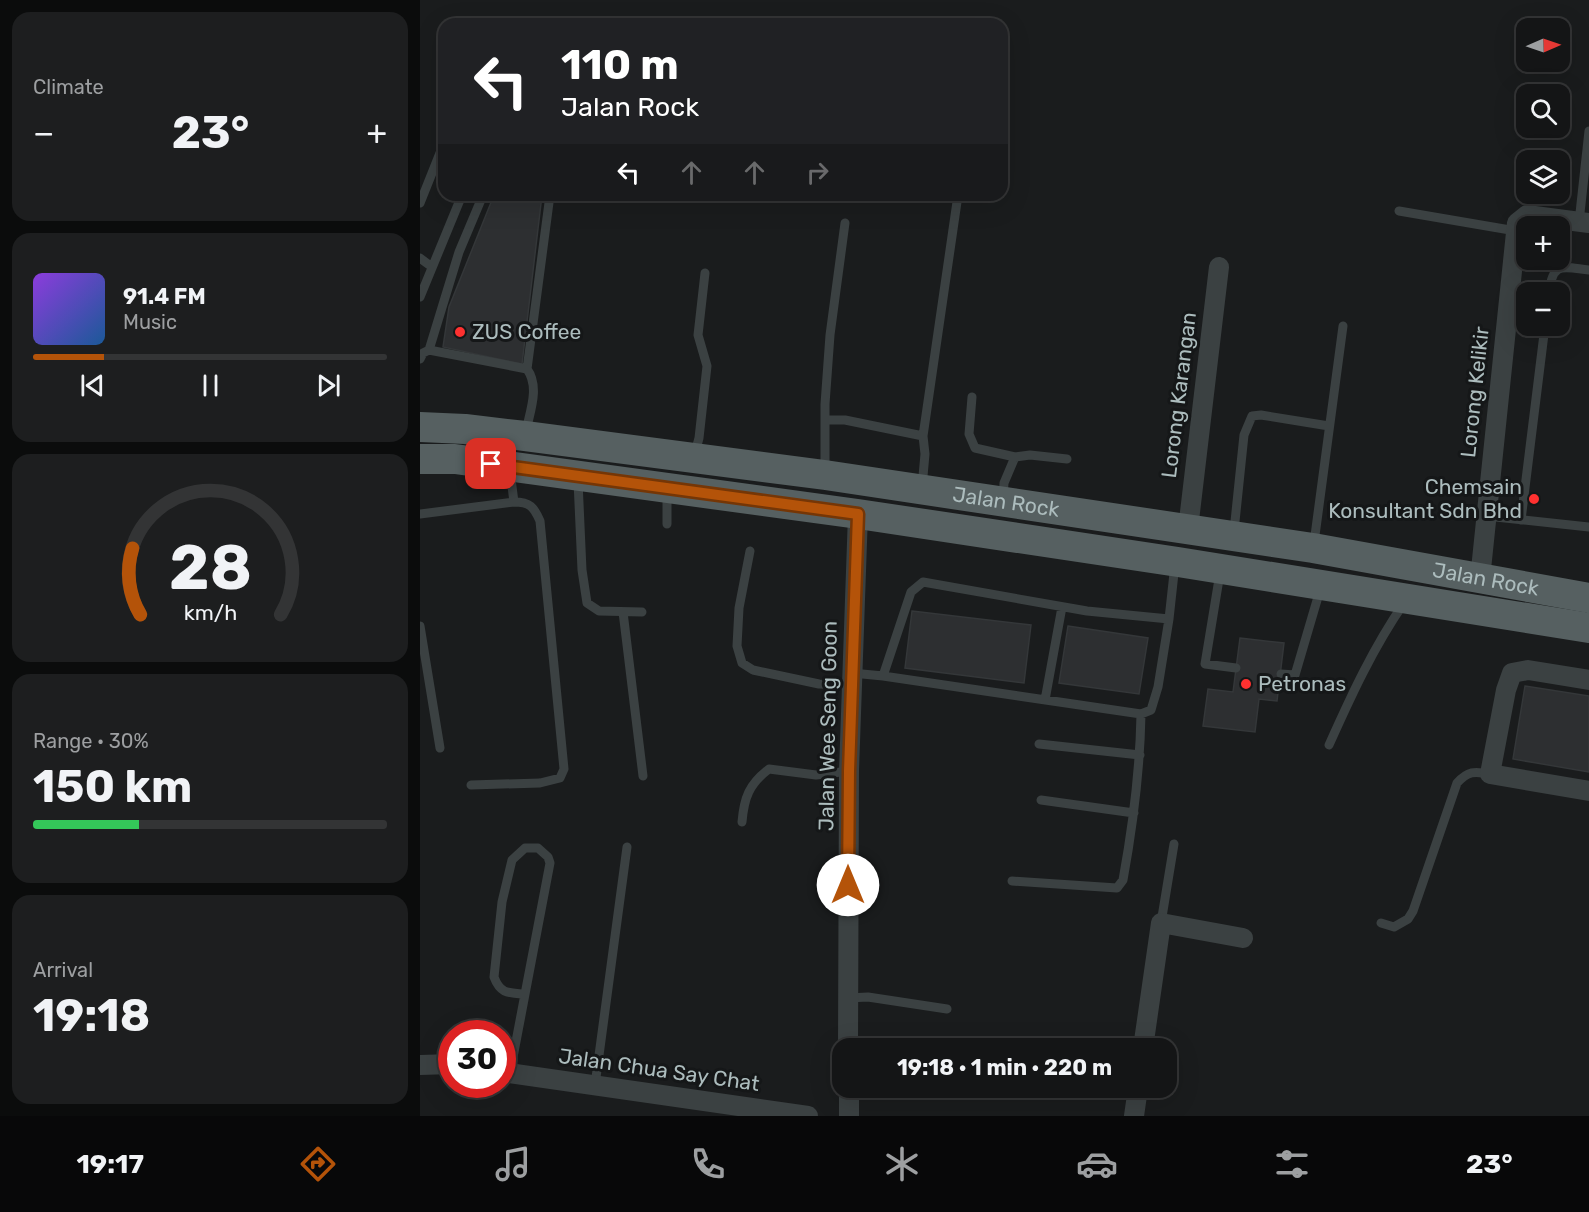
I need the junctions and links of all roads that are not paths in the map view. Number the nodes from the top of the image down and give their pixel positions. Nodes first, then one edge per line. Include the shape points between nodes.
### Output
1 (1589, 131) edge
2 (438, 158) edge
3 (460, 201) edge
4 (480, 201) edge
5 (549, 201) edge
6 (957, 201) edge
7 (420, 203) edge
8 (1399, 211) dead end
9 (1584, 223) edge
10 (845, 224) dead end
11 (1516, 231) joint
12 (420, 258) edge
13 (432, 267) junction
14 (1219, 267) dead end
15 (1589, 270) edge
16 (705, 273) dead end
17 (1550, 282) edge
18 (420, 297) edge
19 (1342, 326) dead end
20 (1544, 336) edge
21 (429, 350) junction
22 (420, 359) edge
23 (527, 369) junction
24 (972, 397) dead end
25 (826, 420) junction
26 (1329, 426) junction
27 (420, 427) edge
28 (525, 436) junction
29 (923, 436) junction
30 (1015, 457) junction
31 (420, 459) edge
32 (694, 459) junction
33 (1068, 459) dead end
34 (509, 466) junction
35 (577, 475) junction
36 (825, 475) junction
37 (667, 488) junction
38 (921, 490) junction
39 (514, 502) junction
40 (1002, 503) junction
41 (420, 514) edge
42 (858, 514) junction
43 (1486, 516) junction
44 (1521, 520) junction
45 (667, 524) dead end
46 (1589, 527) edge
47 (1188, 529) junction
48 (1234, 536) junction
49 (1313, 548) junction
50 (750, 551) dead end
51 (1175, 562) junction
52 (1221, 569) junction
53 (1480, 579) junction
54 (1321, 585) junction
55 (1589, 598) edge
56 (1407, 599) junction
57 (1062, 607) junction
58 (623, 612) junction
59 (642, 612) dead end
60 (1169, 619) junction
61 (420, 626) edge
62 (1589, 628) edge
63 (1236, 668) dead end
64 (1281, 674) dead end
65 (883, 676) junction
66 (852, 679) junction
67 (1589, 680) edge
68 (1045, 699) junction
69 (1141, 714) junction
70 (1039, 744) dead end
71 (1329, 745) dead end
72 (440, 747) dead end
73 (1140, 755) junction
74 (849, 771) junction
75 (1490, 774) junction
76 (643, 776) dead end
77 (471, 785) dead end
78 (1589, 791) edge
79 (1041, 800) dead end
80 (1134, 813) junction
81 (742, 822) dead end
82 (1174, 844) dead end
83 (627, 847) dead end
84 (1012, 881) dead end
85 (1161, 923) junction
86 (1382, 923) dead end
87 (1243, 938) dead end
88 (523, 994) junction
89 (848, 998) junction
90 (947, 1009) dead end
91 (516, 1027) edge
92 (848, 1038) edge
93 (1144, 1038) edge
94 (438, 1064) edge
95 (420, 1065) edge
96 (516, 1074) edge
97 (595, 1085) junction
98 (849, 1098) edge
99 (1137, 1098) edge
100 (808, 1116) edge
101 (849, 1116) edge
102 (1134, 1116) edge

1 - 9 lane
2 - 7 lane
3 - 13 lane
4 - 21 lane via 459,252
5 - 23 lane
6 - 29 lane
8 - 11 lane
10 - 25 lane via 830,335
11 - 43 street, Lorong Kelikir
12 - 13 lane
13 - 18 lane
14 - 47 street, Lorong Karangan
15 - 17 lane via 1563,267 1551,275
16 - 32 lane via 698,335 707,366
19 - 26 lane
20 - 44 lane
21 - 22 lane
21 - 23 lane
23 - 28 lane via 533,376 534,387
24 - 30 lane via 969,434 975,448
25 - 29 lane via 845,420
25 - 36 lane
26 - 48 lane via 1261,415 1252,417 1244,435
26 - 49 lane
27 - 28 main road, Jalan Rock
28 - 32 main road, Jalan Rock
29 - 38 lane
30 - 33 lane
30 - 40 lane via 1004,483
31 - 34 main road, Jalan Rock
32 - 36 main road, Jalan Rock
34 - 35 main road, Jalan Rock
34 - 39 lane
35 - 37 main road, Jalan Rock
35 - 58 lane via 587,603 599,611
36 - 38 main road, Jalan Rock
37 - 42 main road, Jalan Rock
37 - 45 lane
38 - 40 main road, Jalan Rock
39 - 41 lane
39 - 77 lane via 526,502 535,509 540,521 564,769 560,778 540,783
40 - 47 main road, Jalan Rock
42 - 51 main road, Jalan Rock
42 - 66 street, Jalan Wee Seng Goon
43 - 44 lane
43 - 53 street, Lorong Kelikir
44 - 46 lane
47 - 48 main road, Jalan Rock
48 - 49 main road, Jalan Rock
49 - 53 main road, Jalan Rock
50 - 66 lane via 739,608 737,646 742,663 753,670 819,684
51 - 52 main road, Jalan Rock
51 - 60 lane
52 - 54 main road, Jalan Rock
52 - 63 lane via 1205,664
53 - 55 main road, Jalan Rock
54 - 56 main road, Jalan Rock
54 - 64 lane via 1295,675
56 - 62 main road, Jalan Rock
56 - 71 lane via 1361,674
57 - 60 lane
57 - 65 lane via 923,582 911,592
57 - 68 lane
58 - 59 lane
58 - 76 lane
60 - 69 lane via 1158,687 1151,710
61 - 72 lane
65 - 66 lane
65 - 68 lane
66 - 74 street, Jalan Wee Seng Goon
67 - 75 street via 1528,670 1512,673
68 - 69 lane
69 - 73 lane
70 - 73 lane
73 - 80 lane
74 - 81 lane via 816,775 768,769 754,780 744,804
74 - 89 street, Jalan Wee Seng Goon
75 - 78 street
75 - 86 lane via 1474,771 1457,783 1413,911 1394,927
79 - 80 lane
80 - 84 lane via 1123,880 1117,888
82 - 85 lane
83 - 97 lane
85 - 87 street
85 - 93 street
88 - 88 lane via 550,863 538,848 525,848 512,860 502,902 494,977 508,993
88 - 91 lane
89 - 90 lane via 868,997
89 - 92 street, Jalan Wee Seng Goon
94 - 95 street
96 - 97 street, Jalan Chua Say Chat
97 - 100 street, Jalan Chua Say Chat
98 - 101 street
99 - 102 street

